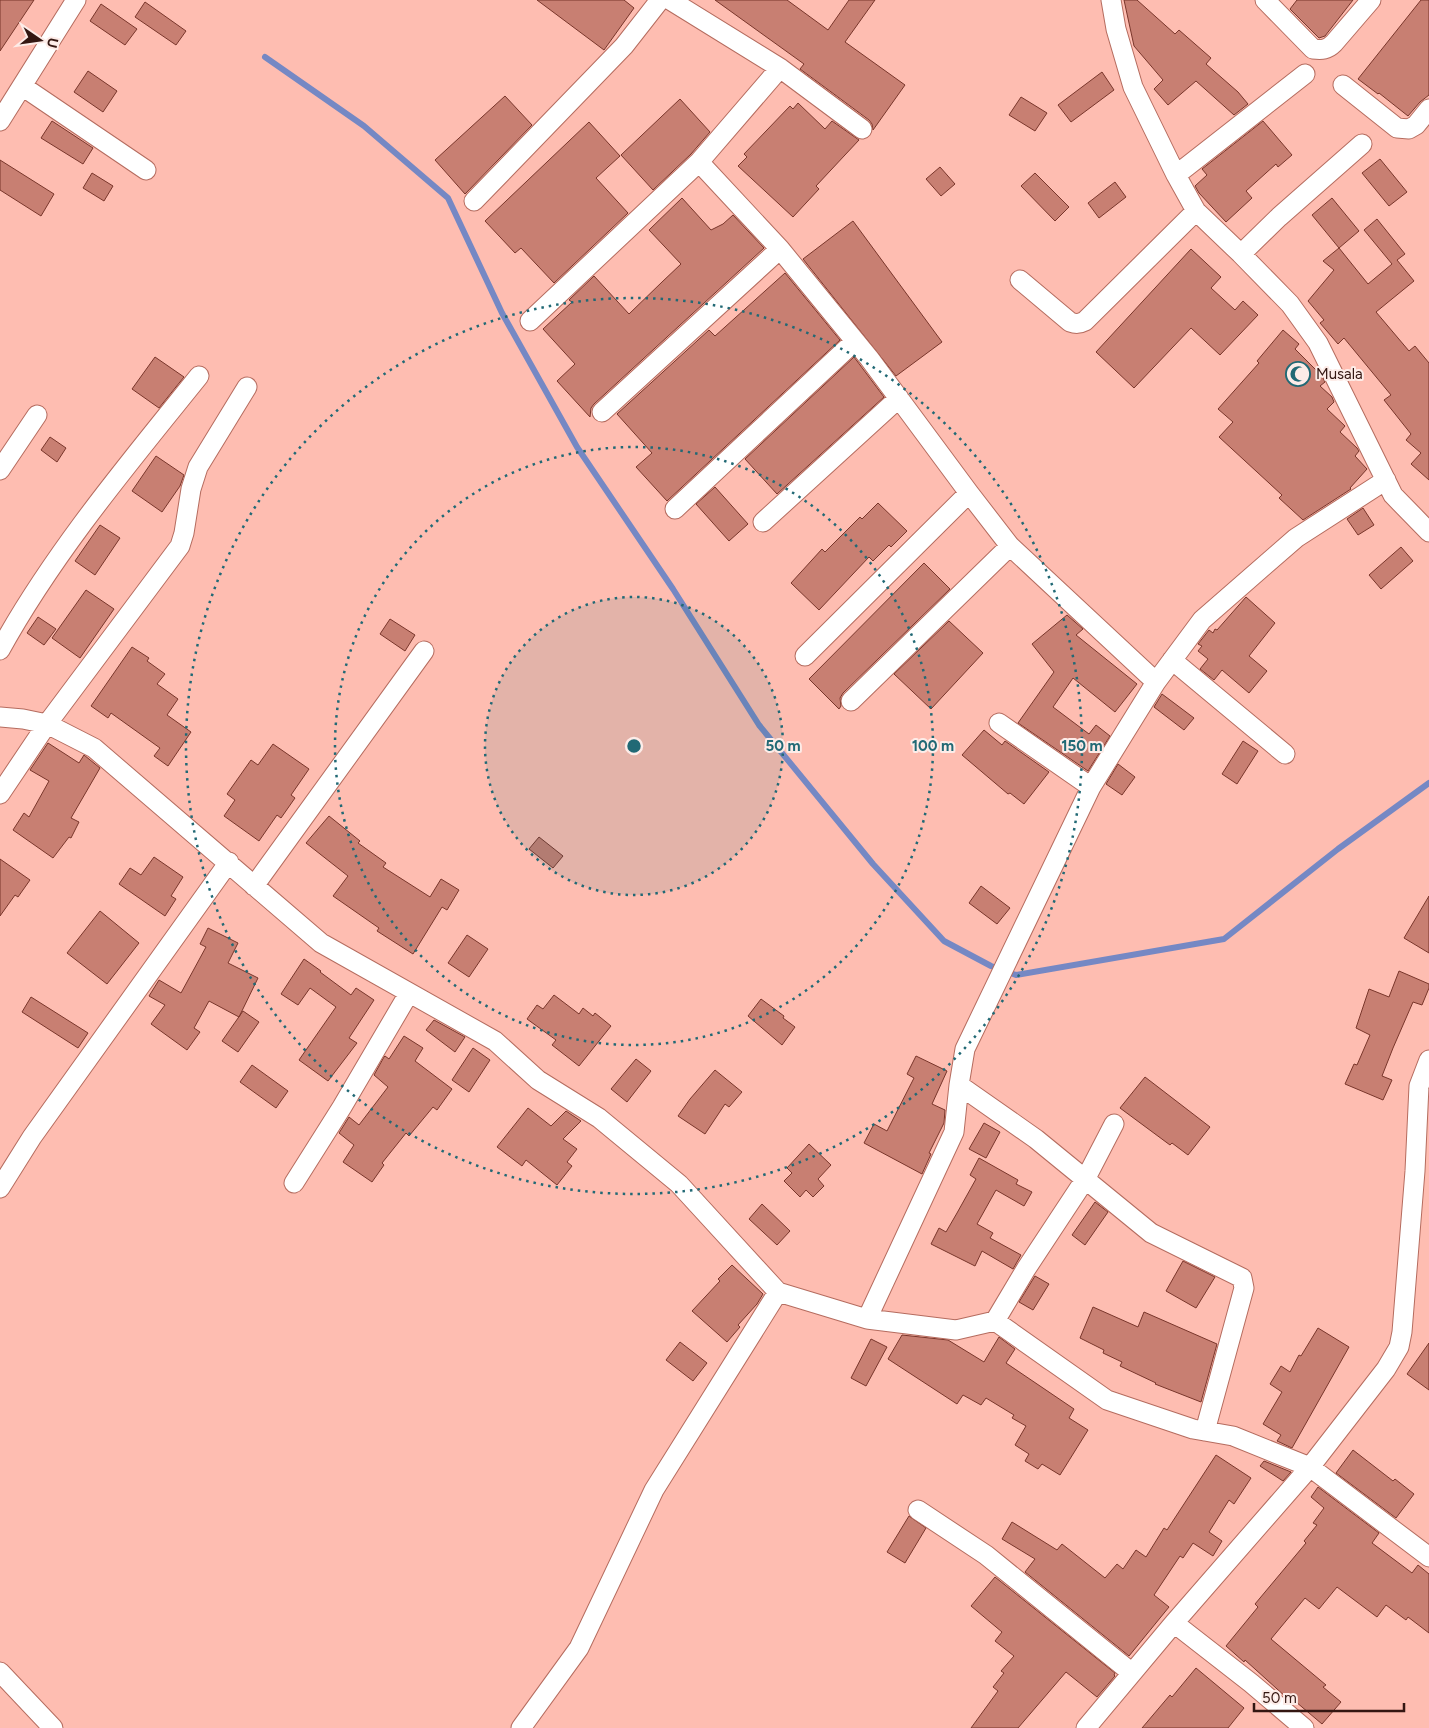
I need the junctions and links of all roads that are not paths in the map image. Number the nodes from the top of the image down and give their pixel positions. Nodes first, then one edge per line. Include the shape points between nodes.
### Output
1 (76, 0) edge
2 (660, 0) edge
3 (670, 0) edge
4 (1111, 0) edge
5 (1265, 0) edge
6 (1371, 0) edge
7 (780, 68) junction
8 (1305, 74) dead end
9 (1343, 85) dead end
10 (22, 86) junction
11 (1429, 109) edge
12 (0, 121) edge
13 (862, 129) dead end
14 (1362, 144) dead end
15 (699, 162) junction
16 (146, 170) dead end
17 (1176, 175) junction
18 (474, 201) dead end
19 (1196, 211) junction
20 (780, 249) junction
21 (1242, 254) junction
22 (1020, 280) dead end
23 (530, 321) dead end
24 (855, 341) junction
25 (199, 376) dead end
26 (247, 387) dead end
27 (898, 398) junction
28 (602, 412) dead end
29 (37, 415) dead end
30 (0, 470) edge
31 (1386, 480) junction
32 (969, 493) junction
33 (674, 509) dead end
34 (763, 522) dead end
35 (1429, 532) edge
36 (1010, 546) junction
37 (0, 650) edge
38 (424, 651) dead end
39 (805, 656) dead end
40 (1172, 660) junction
41 (1156, 682) junction
42 (851, 701) dead end
43 (0, 718) edge
44 (999, 723) dead end
45 (47, 724) junction
46 (1285, 754) dead end
47 (1091, 787) junction
48 (0, 794) edge
49 (229, 862) junction
50 (254, 886) junction
51 (409, 992) junction
52 (1429, 1060) edge
53 (959, 1085) junction
54 (1114, 1124) dead end
55 (1422, 1175) edge
56 (1086, 1178) junction
57 (294, 1184) dead end
58 (0, 1188) edge
59 (778, 1292) junction
60 (867, 1318) junction
61 (995, 1321) junction
62 (1205, 1431) junction
63 (1310, 1467) junction
64 (918, 1510) dead end
65 (1429, 1557) edge
66 (1174, 1623) junction
67 (0, 1672) edge
68 (1132, 1673) junction
69 (52, 1728) edge
70 (521, 1728) edge
71 (1086, 1728) edge
72 (1304, 1728) edge

1 - 10 street
2 - 18 street via 624,46
3 - 7 street
4 - 17 street via 1133,87
5 - 6 street via 1312,49 1320,50 1334,44
7 - 13 street
7 - 15 street
8 - 17 street
9 - 11 street via 1397,128 1416,125
10 - 12 street
10 - 16 street
14 - 21 street
15 - 20 street
15 - 23 street
17 - 19 street
19 - 21 street
19 - 22 street via 1080,323 1070,322
20 - 24 street
20 - 28 street
21 - 31 street via 1290,304 1318,343
24 - 27 street
24 - 33 street
25 - 37 street via 75,535
26 - 45 street via 198,468 180,546
27 - 32 street
27 - 34 street
29 - 30 street
31 - 35 street via 1393,495
31 - 40 street via 1296,538 1202,620
32 - 36 street
32 - 39 street
36 - 41 street
36 - 42 street
38 - 50 street
40 - 41 street
40 - 46 street
41 - 47 street
43 - 45 street
44 - 47 street
45 - 48 street
45 - 49 street via 94,748
47 - 53 street via 965,1049
49 - 50 street
49 - 58 street via 32,1137
50 - 51 street via 321,943
51 - 57 street
51 - 59 street via 495,1041 538,1080 599,1118 679,1184
52 - 55 street via 1418,1086
53 - 56 street
53 - 60 street via 954,1132
54 - 56 street
55 - 63 street via 1399,1347 1386,1369
56 - 61 street
56 - 62 street via 1151,1233 1242,1278 1244,1288
59 - 60 street
59 - 70 street via 654,1490 579,1648
60 - 61 street via 956,1330
61 - 62 street via 1107,1400
62 - 63 street via 1233,1436
63 - 65 street
63 - 66 street
64 - 68 street via 986,1554
66 - 68 street
66 - 72 street
67 - 69 street
68 - 71 street

